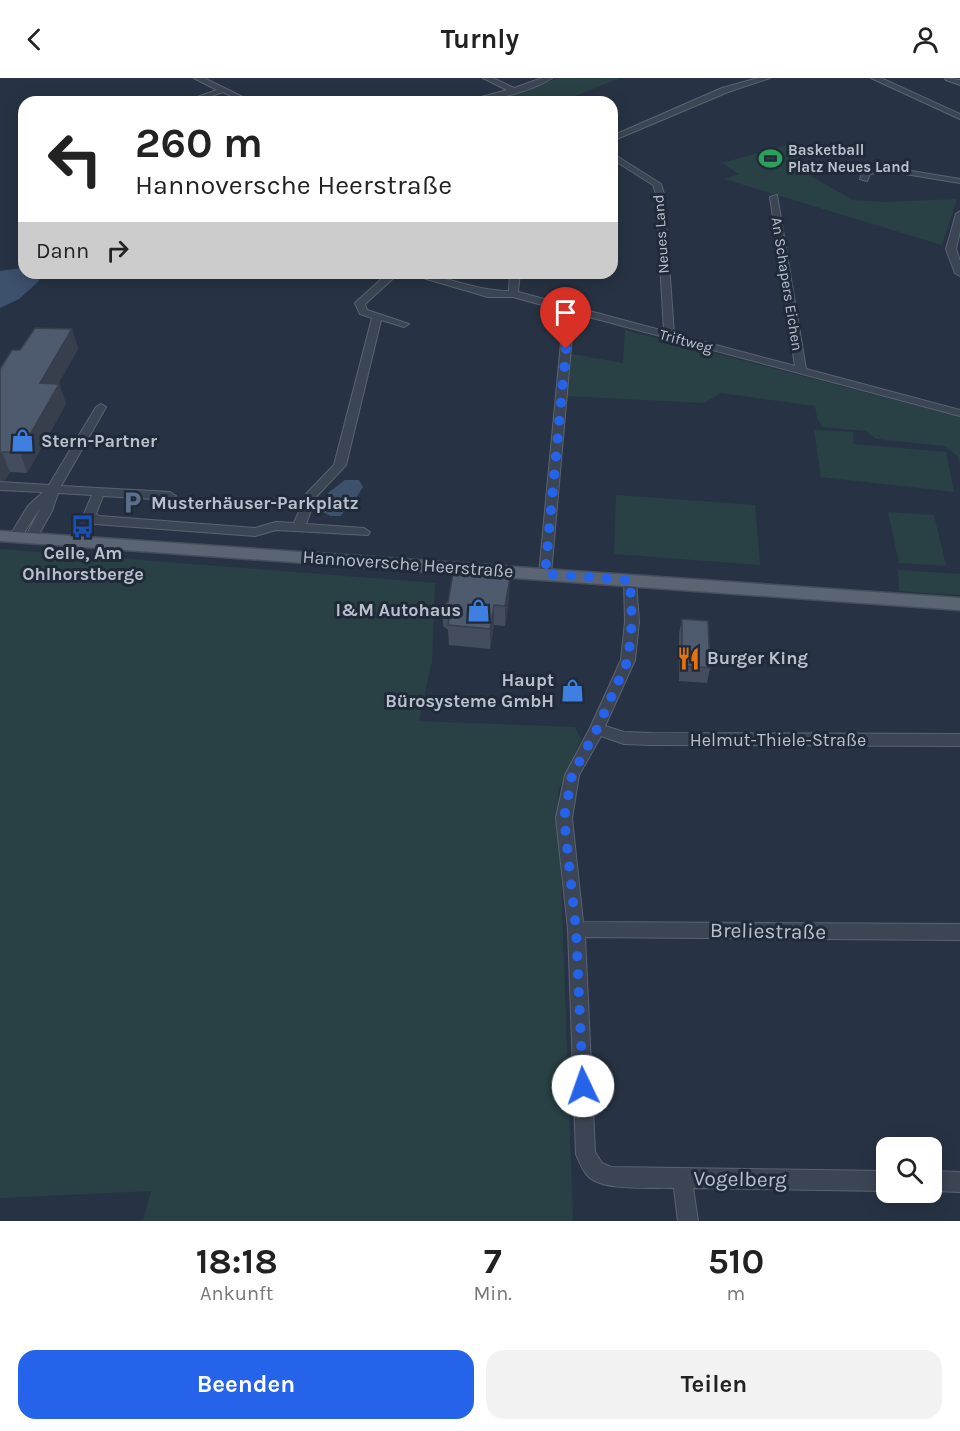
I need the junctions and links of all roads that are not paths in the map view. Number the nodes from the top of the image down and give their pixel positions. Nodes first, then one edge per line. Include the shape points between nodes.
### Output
1 (198, 78) edge
2 (487, 78) edge
3 (548, 78) edge
4 (766, 78) edge
5 (875, 78) edge
6 (949, 78) edge
7 (960, 83) edge
8 (223, 90) junction
9 (514, 91) junction
10 (204, 96) edge
11 (236, 96) edge
12 (493, 96) edge
13 (960, 117) edge
14 (618, 136) edge
15 (618, 159) edge
16 (864, 179) dead end
17 (960, 181) edge
18 (774, 197) dead end
19 (960, 214) edge
20 (955, 250) edge
21 (960, 273) edge
22 (387, 279) edge
23 (433, 279) edge
24 (514, 279) edge
25 (513, 294) junction
26 (569, 310) junction
27 (377, 316) junction
28 (404, 324) dead end
29 (669, 337) junction
30 (801, 371) junction
31 (101, 407) dead end
32 (960, 413) edge
33 (0, 486) edge
34 (53, 489) junction
35 (99, 492) junction
36 (170, 496) dead end
37 (298, 527) junction
38 (364, 532) dead end
39 (15, 537) edge
40 (545, 574) junction
41 (630, 580) junction
42 (960, 604) edge
43 (597, 729) junction
44 (960, 740) edge
45 (576, 929) junction
46 (960, 933) edge
47 (681, 1178) junction
48 (876, 1180) edge
49 (942, 1181) edge
50 (960, 1182) edge
51 (688, 1221) edge

1 - 8 street
2 - 9 street
3 - 9 street
4 - 14 street via 725,90
5 - 13 street
6 - 7 street
8 - 10 street
8 - 11 street
9 - 12 street
15 - 29 street, Neues Land via 657,184 660,194
16 - 17 street via 866,171 887,169
18 - 30 street, An Schapers Eichen
19 - 20 street
20 - 21 street
22 - 27 street via 360,303 363,312
23 - 25 street, Triftweg via 488,294
24 - 25 street
25 - 26 street, Triftweg
26 - 29 street, Triftweg
26 - 40 street
27 - 28 street
27 - 37 street via 340,465 334,476 309,498
29 - 30 street, Triftweg
30 - 32 street, Triftweg
31 - 34 street
33 - 34 street
34 - 35 street
34 - 39 street via 46,511
35 - 36 street
35 - 37 street via 90,514 95,520 255,532 276,526
37 - 38 street
39 - 40 main road, Hannoversche Heerstraße
40 - 41 main road, Hannoversche Heerstraße
41 - 42 main road, Hannoversche Heerstraße
41 - 43 street via 632,622 628,660
43 - 44 street, Helmut-Thiele-Straße via 624,738 652,739
43 - 45 street via 572,775 564,818
45 - 46 street, Breliestraße
45 - 47 street, Vogelberg via 586,1154 595,1170 611,1177
47 - 48 street, Vogelberg
47 - 51 street
49 - 50 street

